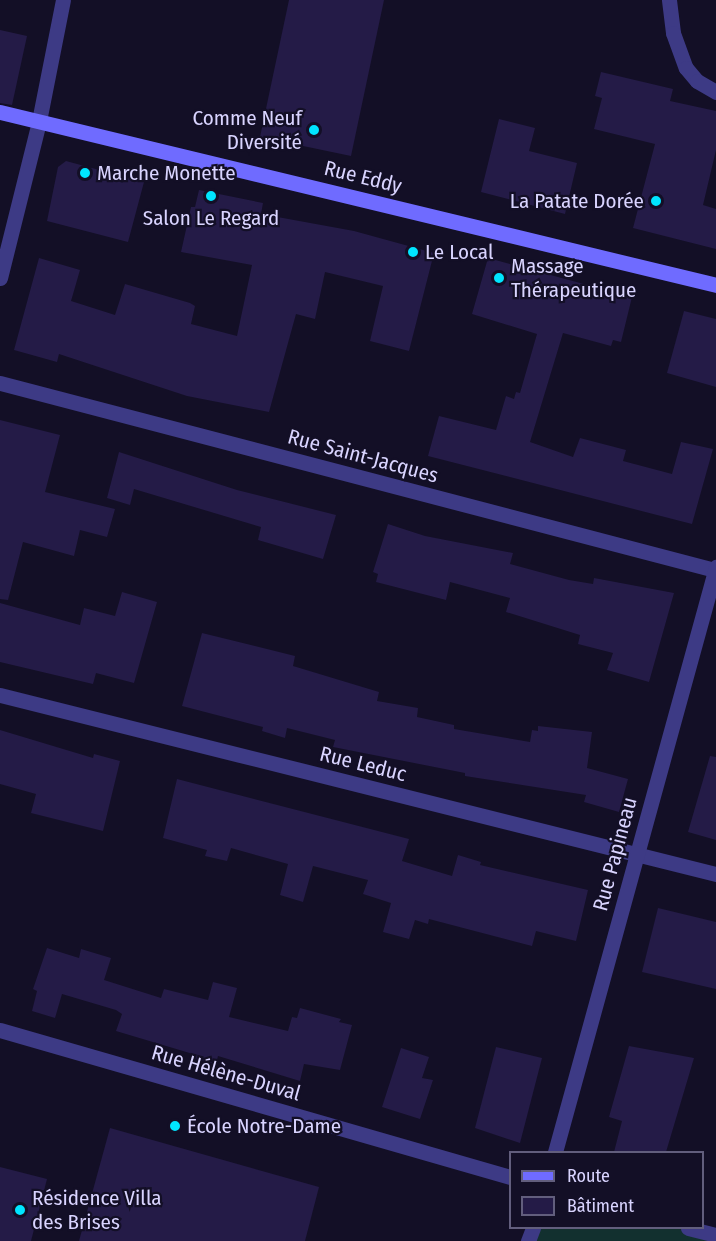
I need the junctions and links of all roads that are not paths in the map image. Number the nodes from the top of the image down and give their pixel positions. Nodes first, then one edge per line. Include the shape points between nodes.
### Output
1 (63, 0) edge
2 (669, 0) edge
3 (716, 92) edge
4 (0, 112) edge
5 (39, 121) junction
6 (0, 278) edge
7 (716, 285) edge
8 (0, 383) edge
9 (716, 568) edge
10 (0, 695) edge
11 (637, 854) junction
12 (716, 874) edge
13 (0, 1030) edge
14 (555, 1151) edge
15 (509, 1177) edge
16 (695, 1229) edge
17 (716, 1235) edge

1 - 5 street
2 - 3 street via 679,53 697,81
4 - 5 main road, Rue Eddy
5 - 6 street
5 - 7 main road, Rue Eddy
8 - 9 street, Rue Saint-Jacques
9 - 11 street, Rue Papineau
10 - 11 street, Rue Leduc
11 - 12 street, Rue Leduc
11 - 14 street, Rue Papineau
13 - 15 street, Rue Hélène-Duval
16 - 17 street

